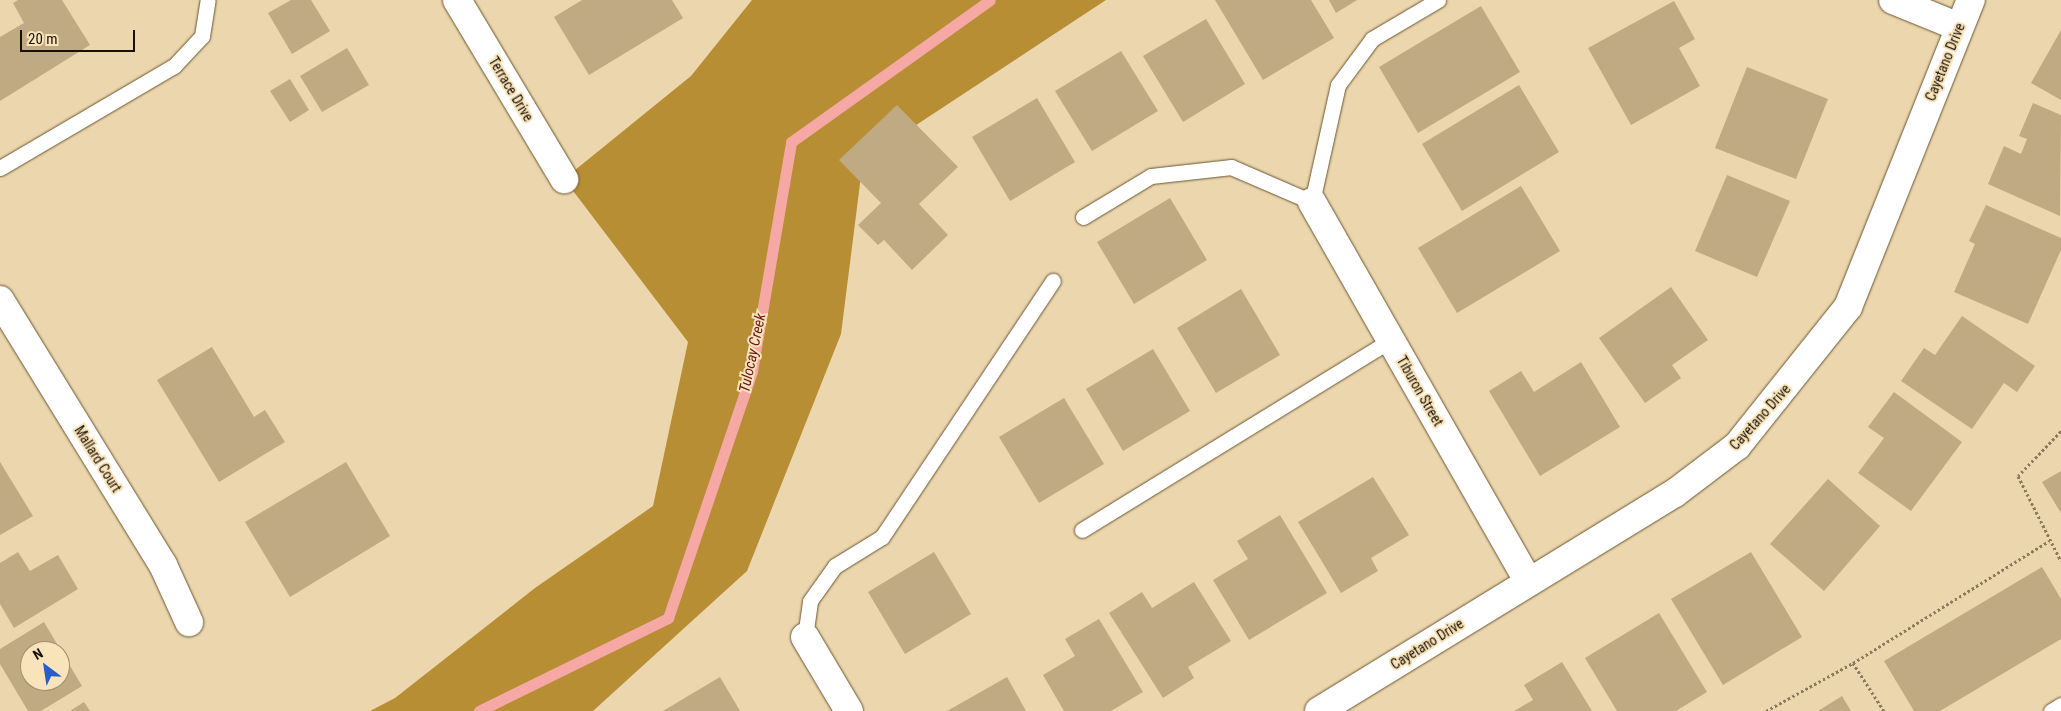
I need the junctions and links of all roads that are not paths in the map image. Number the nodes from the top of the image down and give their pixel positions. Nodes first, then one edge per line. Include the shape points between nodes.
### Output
1 (208, 0) edge
2 (457, 0) edge
3 (1438, 0) edge
4 (1893, 0) edge
5 (1971, 0) edge
6 (1959, 27) junction
7 (0, 168) edge
8 (564, 178) dead end
9 (1312, 202) junction
10 (1083, 217) dead end
11 (1053, 281) dead end
12 (0, 300) edge
13 (1391, 340) junction
14 (1082, 530) dead end
15 (1528, 581) junction
16 (189, 622) dead end
17 (805, 637) joint
18 (2061, 705) edge
19 (849, 711) edge
20 (1319, 711) edge
21 (2051, 711) edge

1 - 7 lane via 202,36 174,66
2 - 8 street, Terrace Drive
3 - 9 lane via 1372,39 1338,85
4 - 6 street
5 - 6 street, Cayetano Drive
6 - 15 street, Cayetano Drive via 1848,306 1783,393 1737,446 1675,493
9 - 10 lane via 1231,167 1151,176
9 - 13 street, Tiburon Street
11 - 17 lane via 882,537 835,566 810,601
12 - 16 street, Mallard Court via 163,565
13 - 14 lane
13 - 15 street, Tiburon Street
15 - 20 street, Cayetano Drive
17 - 19 street
18 - 21 lane

